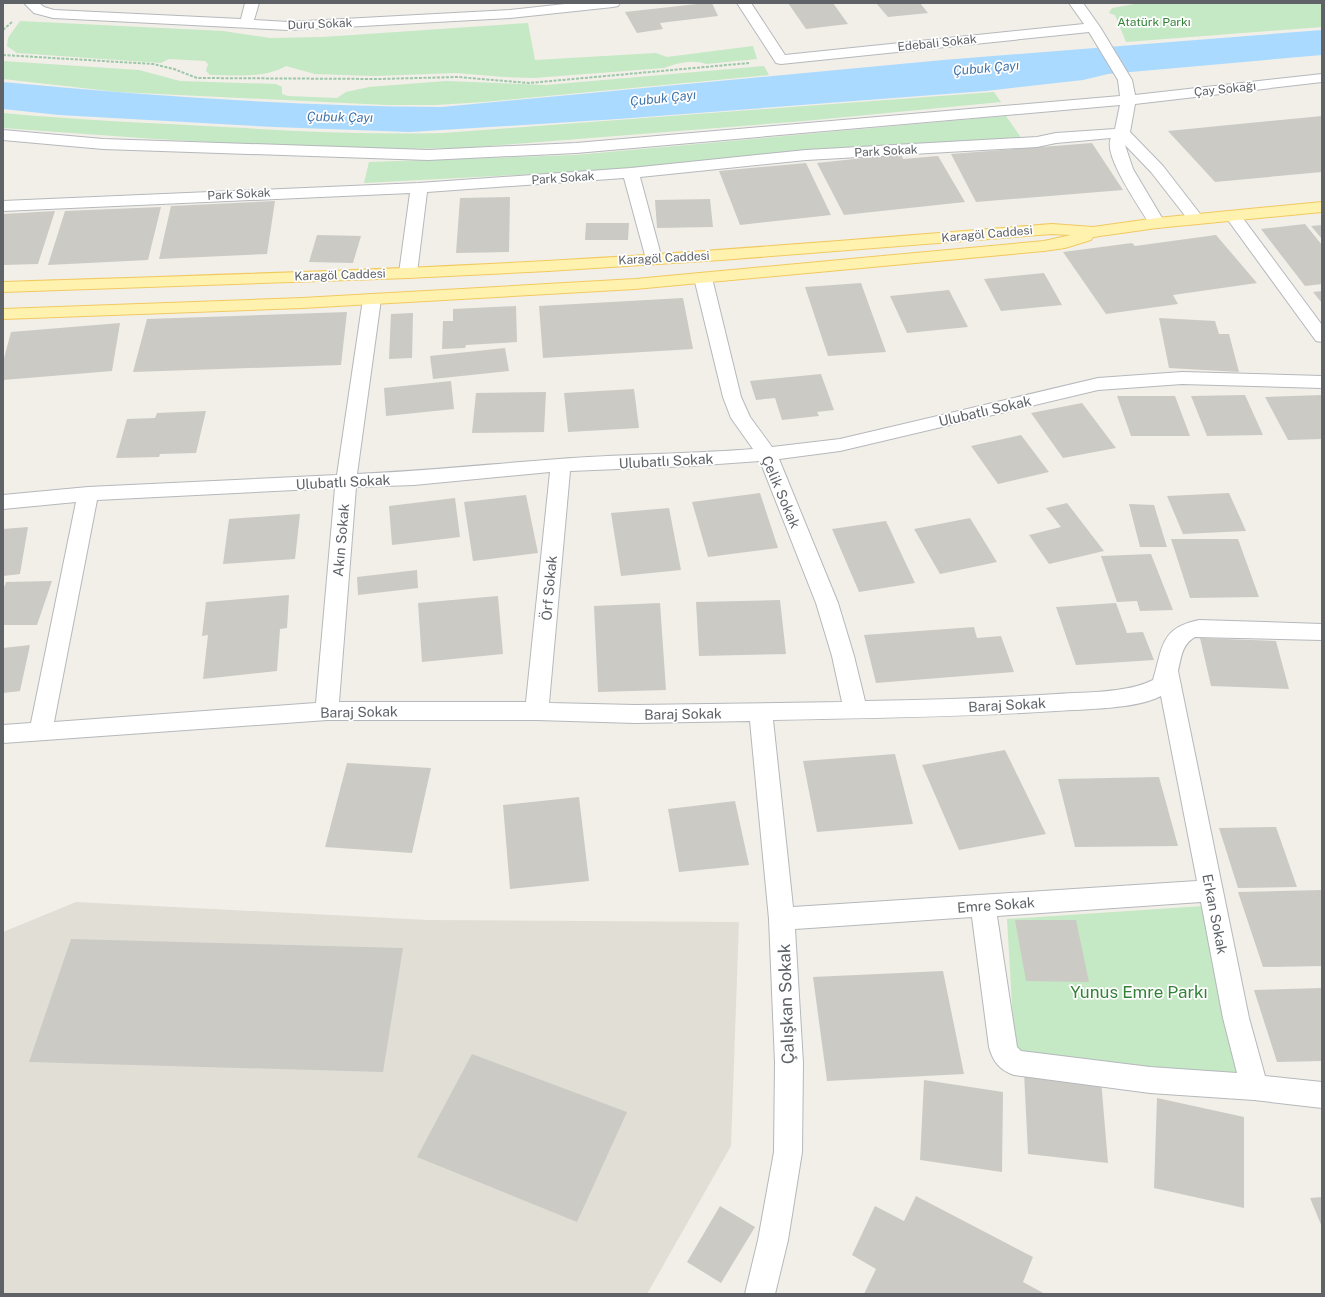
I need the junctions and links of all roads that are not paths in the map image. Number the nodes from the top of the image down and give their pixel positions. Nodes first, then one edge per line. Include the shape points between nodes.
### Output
1 (31, 3) edge
2 (252, 3) edge
3 (613, 3) edge
4 (744, 3) edge
5 (1076, 3) edge
6 (246, 25) junction
7 (1094, 27) junction
8 (1322, 78) edge
9 (1128, 100) junction
10 (1122, 133) junction
11 (3, 135) edge
12 (631, 173) junction
13 (419, 188) junction
14 (3, 206) edge
15 (1322, 206) edge
16 (1233, 216) junction
17 (1196, 219) junction
18 (1158, 223) junction
19 (1093, 232) junction
20 (654, 259) junction
21 (408, 273) junction
22 (703, 278) junction
23 (3, 287) edge
24 (372, 299) junction
25 (3, 314) edge
26 (1322, 337) edge
27 (1322, 382) edge
28 (767, 454) junction
29 (561, 465) junction
30 (346, 482) junction
31 (88, 494) junction
32 (3, 502) edge
33 (1322, 632) edge
34 (1168, 673) junction
35 (855, 709) junction
36 (327, 712) junction
37 (537, 712) junction
38 (761, 713) junction
39 (41, 731) junction
40 (3, 734) edge
41 (1211, 892) junction
42 (983, 906) junction
43 (782, 919) junction
44 (1254, 1087) junction
45 (1322, 1095) edge
46 (760, 1294) edge

1 - 6 street, Duru Sokak via 39,10 53,14
2 - 6 street
3 - 6 street, Duru Sokak via 437,19 288,26
4 - 7 street, Edebali Sokak via 781,60
5 - 7 street
7 - 9 street via 1125,80
8 - 9 street, Çay Sokağı
9 - 10 street
9 - 11 street, Çay Sokağı via 576,148 428,155 103,144
10 - 12 street, Park Sokak via 1037,142 806,155
10 - 17 street via 1157,169
10 - 18 street via 1117,142 1125,169
12 - 13 street, Park Sokak
12 - 20 street
13 - 14 street, Park Sokak
13 - 21 street
15 - 16 main road, Karagöl Caddesi
16 - 17 main road, Karagöl Caddesi
16 - 26 street
17 - 18 main road, Karagöl Caddesi
18 - 19 main road, Karagöl Caddesi
19 - 20 main road, Karagöl Caddesi via 1052,229
19 - 22 main road via 1080,239 1044,246
20 - 21 main road, Karagöl Caddesi
21 - 23 main road, Karagöl Caddesi
22 - 24 main road
22 - 28 street, Çelik Sokak via 732,397 741,418
24 - 25 main road
24 - 30 street, Akın Sokak
27 - 28 street, Ulubatlı Sokak via 1166,379 1121,381 1098,384 840,445
28 - 29 street, Ulubatlı Sokak
28 - 35 street, Çelik Sokak via 826,603 843,656
29 - 30 street, Ulubatlı Sokak
29 - 37 street, Örf Sokak
30 - 31 street, Ulubatlı Sokak
30 - 36 street, Akın Sokak
31 - 32 street, Ulubatlı Sokak
31 - 39 street
33 - 34 street, Baraj Sokak via 1199,628 1185,631 1175,640
34 - 35 street, Baraj Sokak via 1163,685 1148,693 1131,696 965,708
34 - 41 street, Erkan Sokak
35 - 38 street, Baraj Sokak
36 - 37 street, Baraj Sokak
36 - 39 street, Baraj Sokak
37 - 38 street, Baraj Sokak
38 - 43 street, Çalışkan Sokak
39 - 40 street, Baraj Sokak
41 - 42 street, Emre Sokak
41 - 44 street, Erkan Sokak via 1236,1018
42 - 43 street, Emre Sokak
42 - 44 street via 1003,1047 1005,1054 1014,1063 1150,1080
43 - 46 street, Çalışkan Sokak via 789,1063 788,1152 773,1240
44 - 45 street

